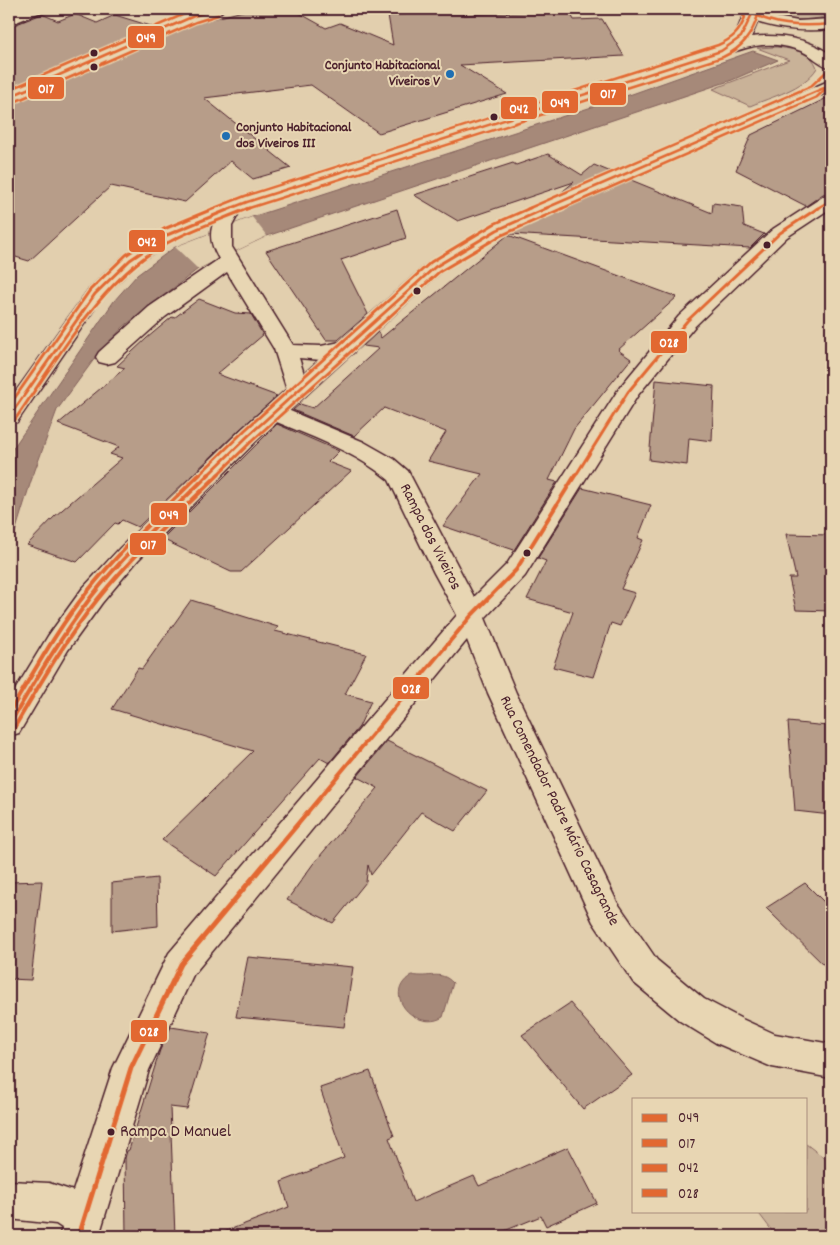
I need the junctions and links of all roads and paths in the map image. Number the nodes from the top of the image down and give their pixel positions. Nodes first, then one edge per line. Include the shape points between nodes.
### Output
1 (36, 9) edge
2 (216, 9) edge
3 (748, 12) edge
4 (9, 20) edge
5 (831, 24) edge
6 (733, 45) junction
7 (831, 63) edge
8 (831, 76) edge
9 (831, 84) edge
10 (814, 91) junction
11 (9, 97) edge
12 (831, 200) edge
13 (232, 207) junction
14 (229, 261) junction
15 (345, 348) junction
16 (286, 351) junction
17 (107, 357) dead end
18 (298, 390) junction
19 (275, 413) junction
20 (9, 417) edge
21 (471, 616) junction
22 (9, 725) edge
23 (831, 1061) edge
24 (9, 1200) edge
25 (80, 1229) edge

1 - 4 street
2 - 11 street
3 - 5 street via 783,24
3 - 6 street via 749,29
6 - 7 street via 775,41 807,48
6 - 13 street
8 - 10 street
9 - 10 street
10 - 15 street via 497,230 435,267
12 - 21 street via 780,233 687,321 628,392 516,570
13 - 14 street via 219,232
13 - 20 street via 166,235 130,260 95,294
14 - 16 street
14 - 17 street via 156,312
15 - 16 street via 321,353
15 - 18 street
16 - 18 street
18 - 19 street
19 - 21 street, Rampa dos Viveiros via 368,452 398,476
19 - 22 street via 180,501 92,596 58,643
21 - 23 street, Rua Comendador Padre Mário Casagrande via 502,693 605,912 645,972 692,1010 729,1031 772,1050
21 - 25 street via 181,964 131,1068
24 - 25 street via 56,1204 71,1209

